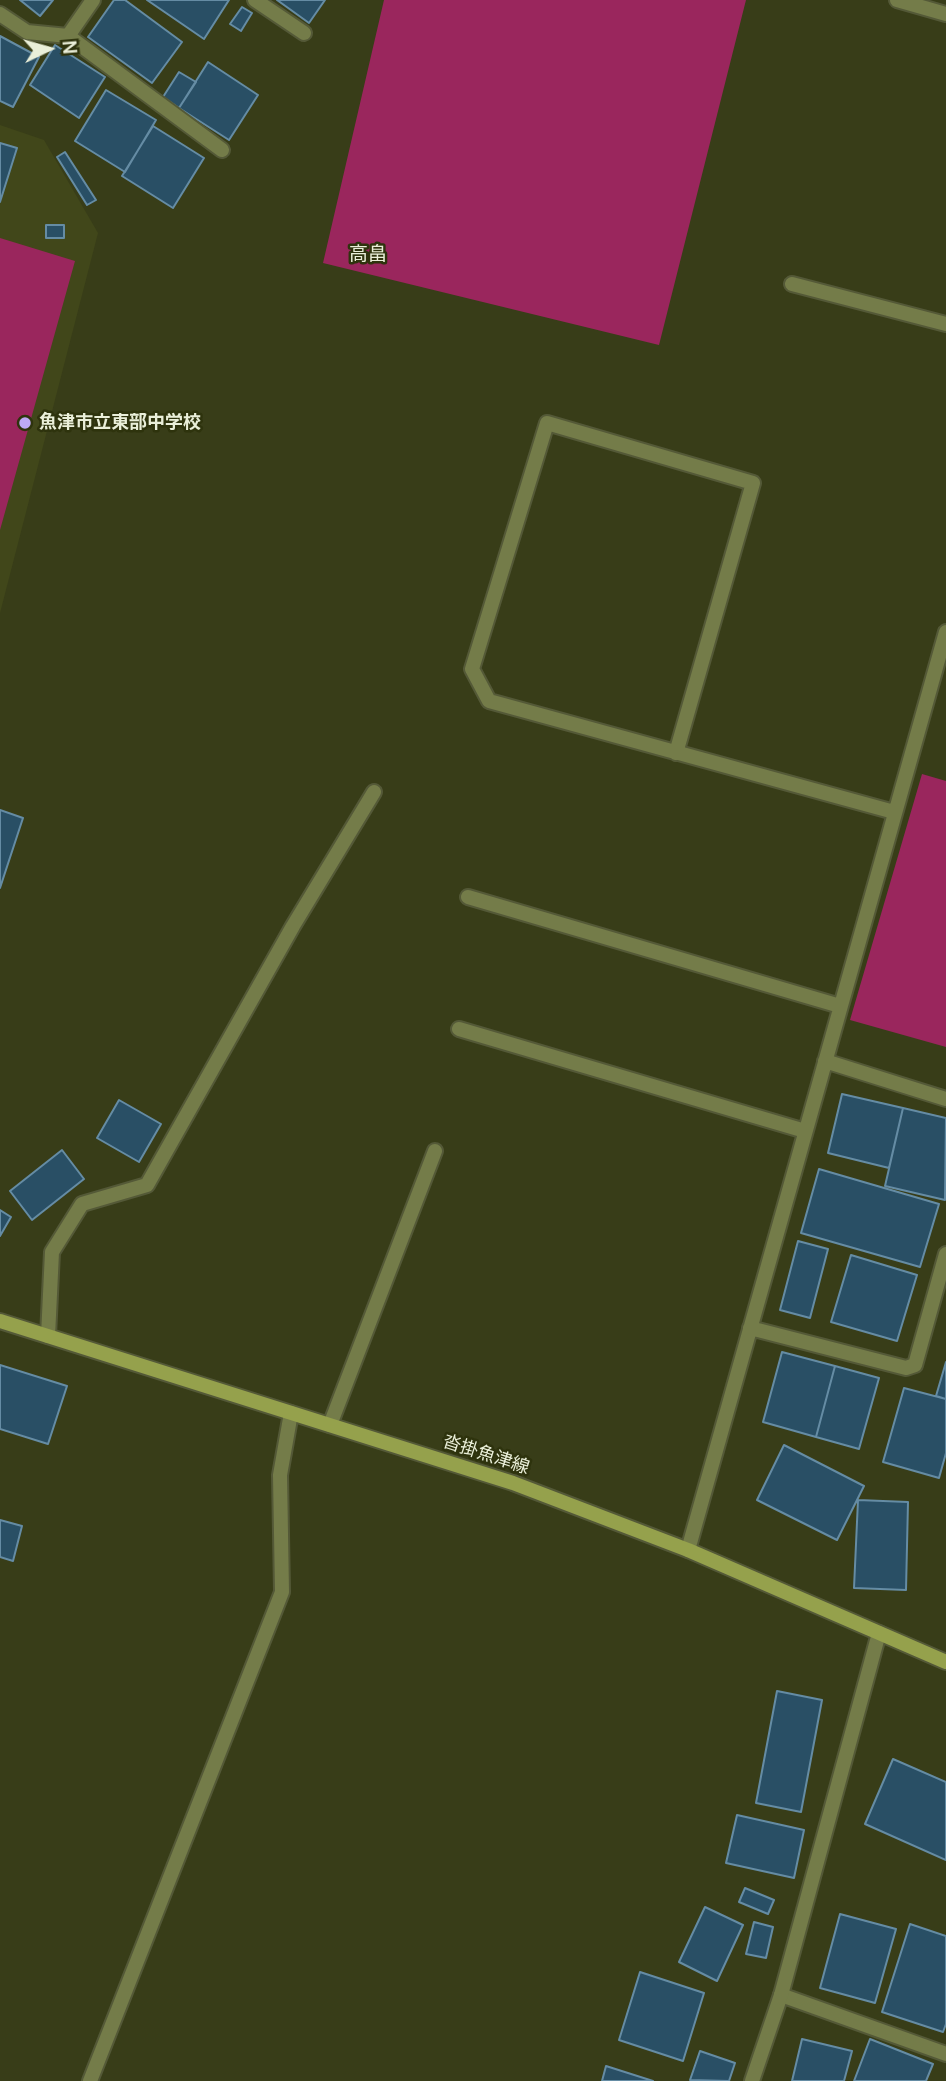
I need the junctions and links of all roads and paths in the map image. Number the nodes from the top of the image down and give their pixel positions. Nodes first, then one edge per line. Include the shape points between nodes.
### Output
1 (93, 0) edge
2 (255, 0) edge
3 (897, 0) edge
4 (946, 13) edge
5 (0, 14) edge
6 (304, 33) dead end
7 (68, 36) junction
8 (222, 150) dead end
9 (792, 284) dead end
10 (946, 324) edge
11 (946, 632) edge
12 (676, 752) junction
13 (374, 792) dead end
14 (894, 812) junction
15 (468, 897) dead end
16 (840, 1006) junction
17 (458, 1029) dead end
18 (825, 1061) junction
19 (946, 1099) edge
20 (805, 1131) junction
21 (435, 1151) dead end
22 (946, 1254) edge
23 (0, 1321) edge
24 (750, 1328) junction
25 (48, 1336) junction
26 (291, 1413) junction
27 (330, 1425) junction
28 (688, 1550) junction
29 (880, 1633) junction
30 (946, 1662) edge
31 (781, 1995) junction
32 (946, 2054) edge
33 (90, 2081) edge
34 (752, 2081) edge

1 - 7 street
2 - 6 street
3 - 4 street
5 - 7 street via 27,32
7 - 8 street
9 - 10 street
11 - 14 street
12 - 12 street via 489,701 472,669 547,423 753,483
12 - 14 street
13 - 25 street via 292,926 147,1185 82,1204 52,1252
14 - 16 street
15 - 16 street
16 - 18 street
17 - 20 street
18 - 19 street
18 - 20 street
20 - 24 street
21 - 27 street
22 - 24 street via 915,1365 906,1368
23 - 25 main road, 沓掛魚津線
24 - 28 street
25 - 26 main road, 沓掛魚津線
26 - 27 main road, 沓掛魚津線
26 - 33 street via 280,1475 282,1592
27 - 28 main road, 沓掛魚津線 via 513,1483
28 - 29 main road, 沓掛魚津線
29 - 30 main road, 沓掛魚津線
29 - 31 street
31 - 32 street
31 - 34 street

